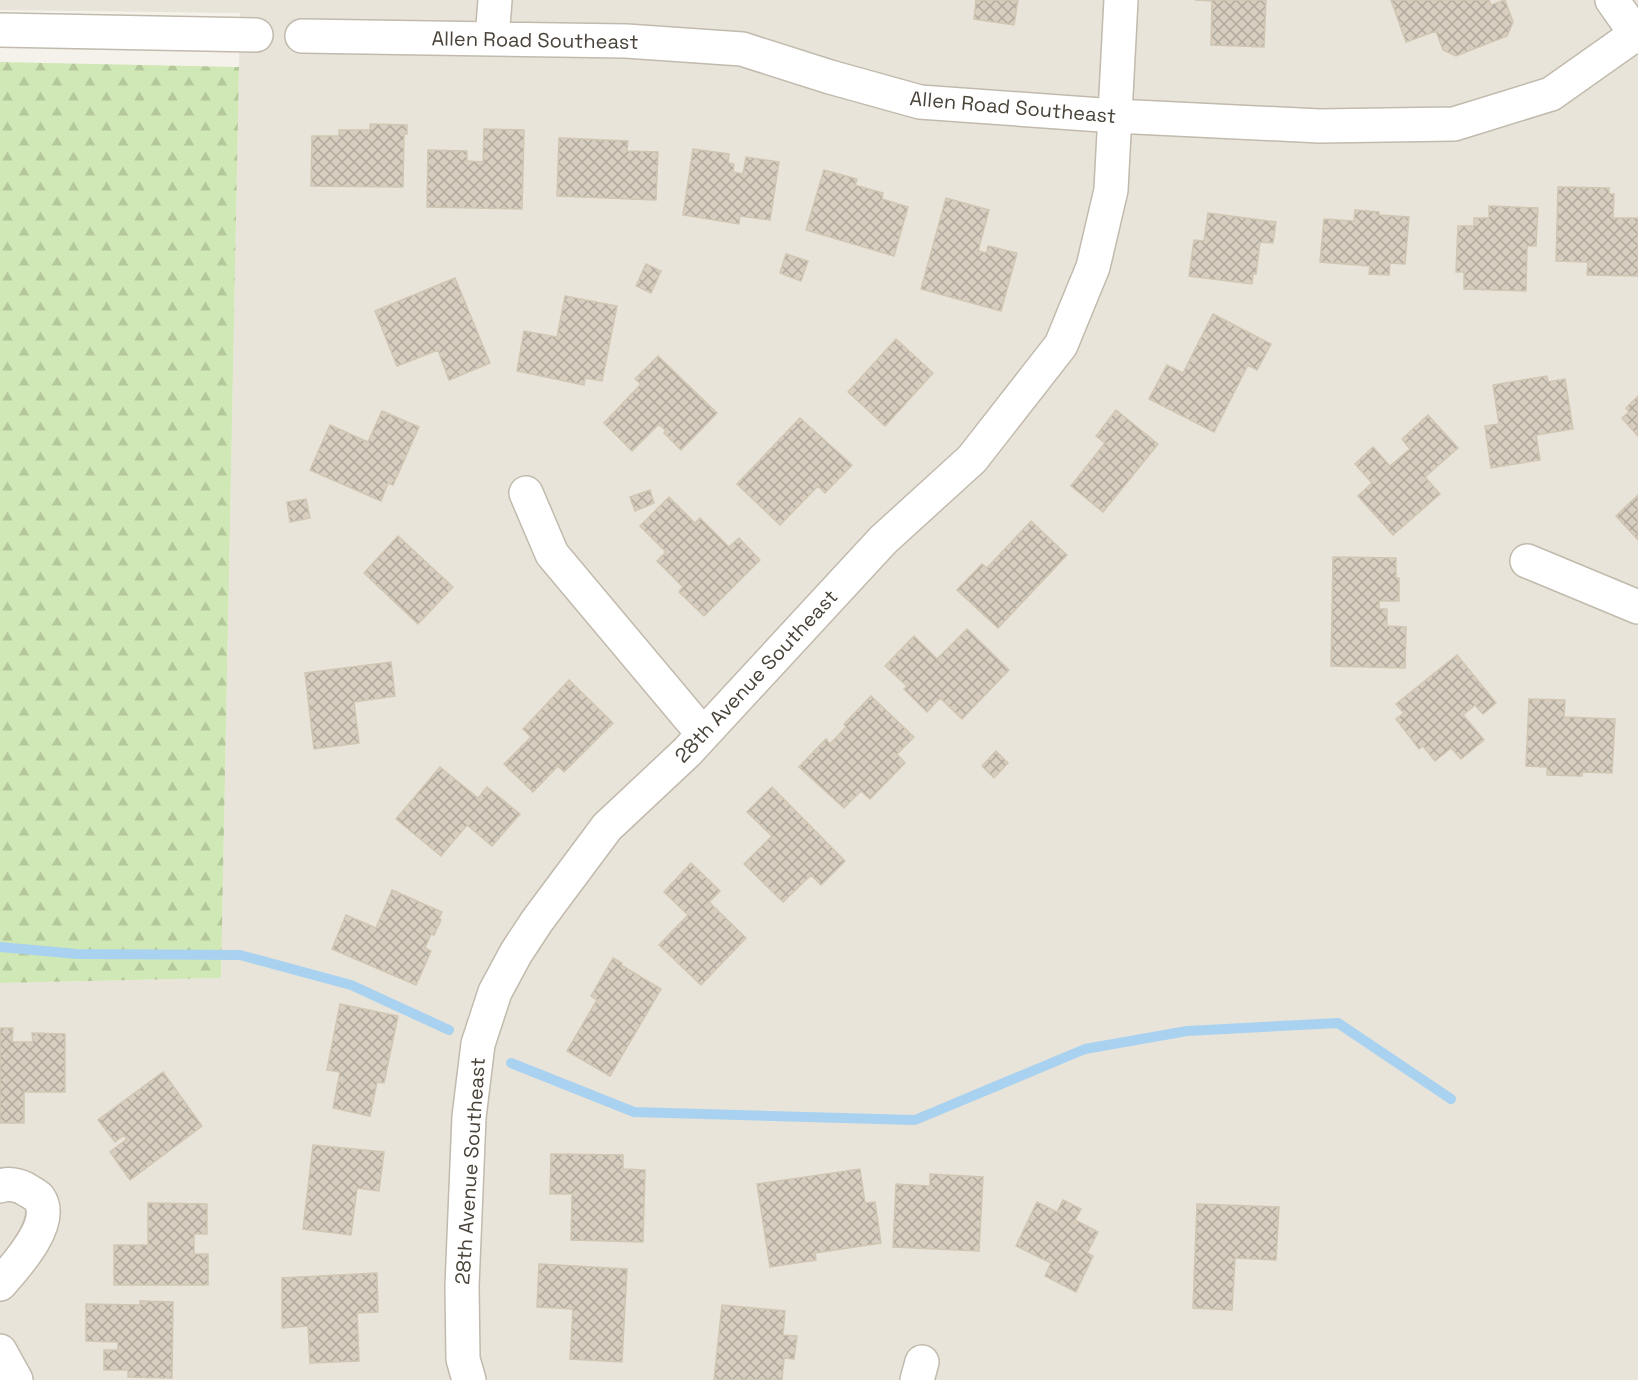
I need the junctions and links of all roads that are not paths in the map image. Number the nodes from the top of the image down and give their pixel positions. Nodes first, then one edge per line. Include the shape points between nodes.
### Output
1 (495, 0) edge
2 (1121, 0) edge
3 (1612, 0) edge
4 (0, 30) edge
5 (256, 35) dead end
6 (302, 36) dead end
7 (1637, 36) edge
8 (492, 39) junction
9 (1115, 116) junction
10 (526, 493) dead end
11 (1527, 561) dead end
12 (1638, 607) edge
13 (703, 734) junction
14 (0, 1186) edge
15 (0, 1284) edge
16 (0, 1351) edge
17 (16, 1380) edge
18 (469, 1380) edge

1 - 8 street
2 - 9 street, 28th Avenue Southeast
3 - 7 street
4 - 5 street
6 - 8 street, Allen Road Southeast
7 - 9 street, Allen Road Southeast via 1551,94 1454,124 1320,126
8 - 9 street, Allen Road Southeast via 626,41 742,49 920,102
9 - 13 street, 28th Avenue Southeast via 1111,190 1095,256 1061,345 972,459 883,540
10 - 13 street via 552,554
11 - 12 street
13 - 18 street, 28th Avenue Southeast via 607,827 537,921 495,992 478,1044 469,1117 462,1286 463,1359
14 - 15 street via 22,1187 38,1197 43,1211 35,1239
16 - 17 street

